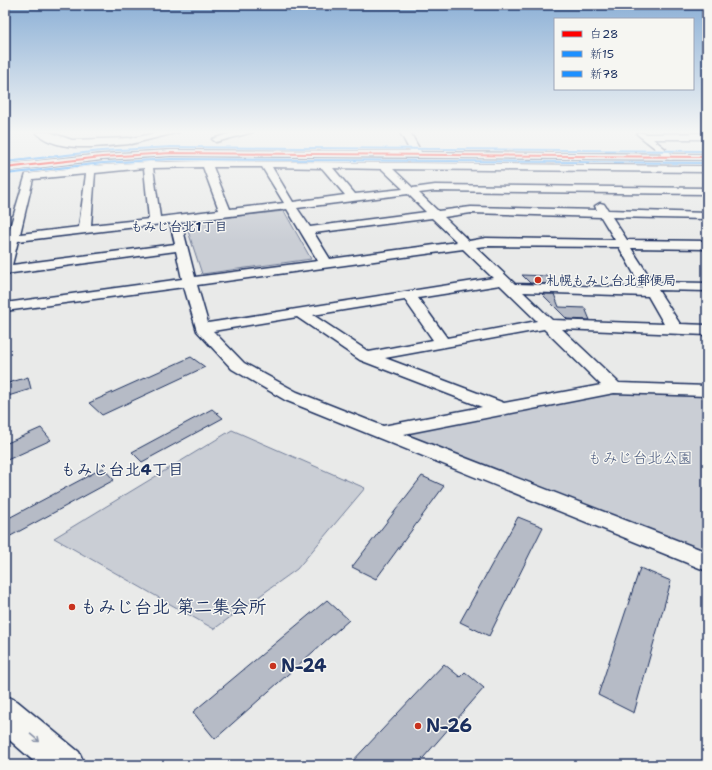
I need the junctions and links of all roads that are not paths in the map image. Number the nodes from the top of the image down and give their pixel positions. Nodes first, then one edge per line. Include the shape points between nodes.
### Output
1 (106, 168) edge
2 (148, 168) edge
3 (209, 168) edge
4 (267, 168) edge
5 (327, 168) edge
6 (387, 168) edge
7 (576, 168) edge
8 (684, 168) edge
9 (692, 168) junction
10 (91, 169) junction
11 (707, 169) edge
12 (707, 184) edge
13 (590, 190) junction
14 (411, 191) junction
15 (707, 191) edge
16 (353, 198) junction
17 (289, 206) junction
18 (226, 213) junction
19 (605, 214) junction
20 (436, 215) junction
21 (707, 216) edge
22 (175, 219) junction
23 (155, 221) junction
24 (85, 229) junction
25 (305, 231) junction
26 (14, 238) junction
27 (623, 242) junction
28 (464, 244) junction
29 (707, 245) edge
30 (180, 247) junction
31 (326, 263) junction
32 (5, 266) edge
33 (5, 270) edge
34 (188, 282) junction
35 (507, 284) junction
36 (707, 287) edge
37 (650, 289) junction
38 (409, 295) junction
39 (5, 307) edge
40 (299, 312) junction
41 (548, 324) junction
42 (202, 328) junction
43 (675, 329) junction
44 (707, 330) edge
45 (443, 343) junction
46 (366, 357) junction
47 (614, 388) junction
48 (707, 391) edge
49 (504, 409) junction
50 (381, 432) junction
51 (707, 562) edge
52 (5, 713) edge
53 (66, 765) edge

1 - 10 street
2 - 23 street
3 - 18 street
4 - 17 street
5 - 16 street
6 - 14 street
7 - 13 street
8 - 9 street
9 - 11 street
9 - 12 street
10 - 24 street
10 - 26 street via 29,176
13 - 14 street via 435,188
13 - 15 street
13 - 19 street
14 - 16 street
14 - 20 street
16 - 17 street
17 - 18 street
17 - 25 street
18 - 22 street
19 - 20 street via 471,210
19 - 21 street
19 - 27 street
20 - 25 street
20 - 28 street
22 - 23 street
22 - 30 street
23 - 24 street
24 - 26 street
25 - 31 street
26 - 32 street
27 - 28 street via 509,241
27 - 29 street
27 - 37 street
28 - 31 street
28 - 35 street
30 - 33 street
30 - 34 street
31 - 34 street
34 - 39 street
34 - 42 street
35 - 37 street
35 - 38 street
35 - 41 street
36 - 37 street
37 - 43 street
38 - 40 street
38 - 45 street
40 - 42 street
40 - 46 street
41 - 43 street
41 - 45 street
41 - 47 street
42 - 50 street via 238,366 290,396
43 - 44 street
45 - 46 street
46 - 49 street
47 - 48 street
47 - 49 street
49 - 50 street
50 - 51 street
52 -> 53 street

